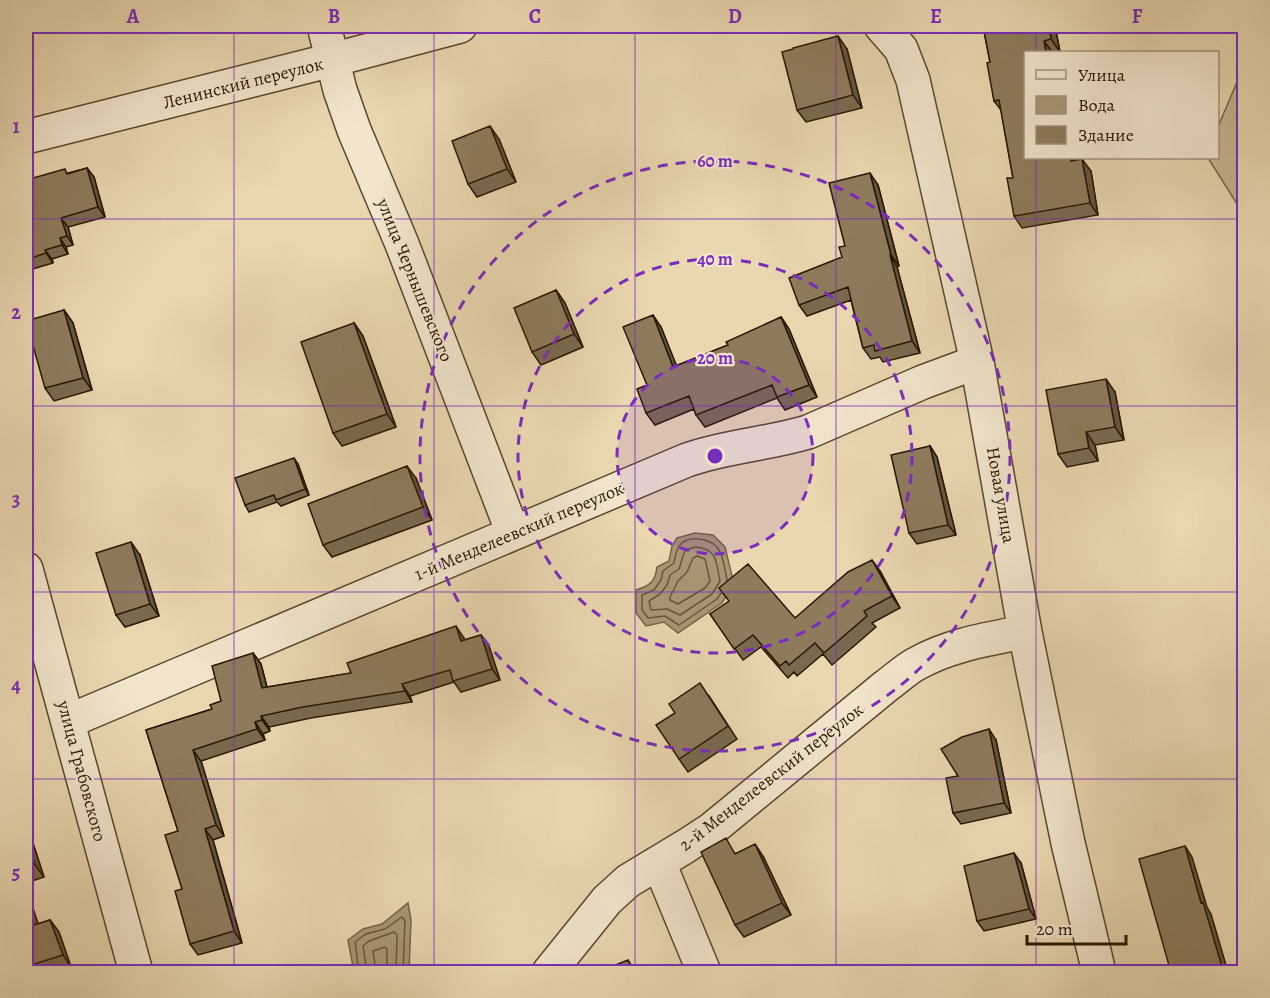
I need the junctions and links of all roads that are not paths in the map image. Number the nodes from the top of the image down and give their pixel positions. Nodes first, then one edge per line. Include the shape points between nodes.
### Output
1 (324, 26) edge
2 (460, 26) edge
3 (881, 26) edge
4 (332, 60) junction
5 (26, 137) edge
6 (977, 362) junction
7 (513, 533) junction
8 (26, 569) edge
9 (1025, 632) junction
10 (69, 722) junction
11 (659, 863) junction
12 (136, 972) edge
13 (549, 972) edge
14 (704, 972) edge
15 (1099, 972) edge

1 - 4 street, улица Чернышевского
2 - 4 street, Ленинский переулок
3 - 6 street, Новая улица via 901,49 913,80
4 - 5 street, Ленинский переулок
4 - 7 street, улица Чернышевского via 354,130
6 - 7 street, 1-й Менделеевский переулок via 808,432 694,457
6 - 9 street, Новая улица
7 - 10 street, 1-й Менделеевский переулок
8 - 10 street, улица Грабовского
9 - 11 street, 2-й Менделеевский переулок via 951,649 915,664 729,815
9 - 15 street, Новая улица
10 - 12 street, улица Грабовского
11 - 13 street, 2-й Менделеевский переулок via 628,881 607,900
11 - 14 street

